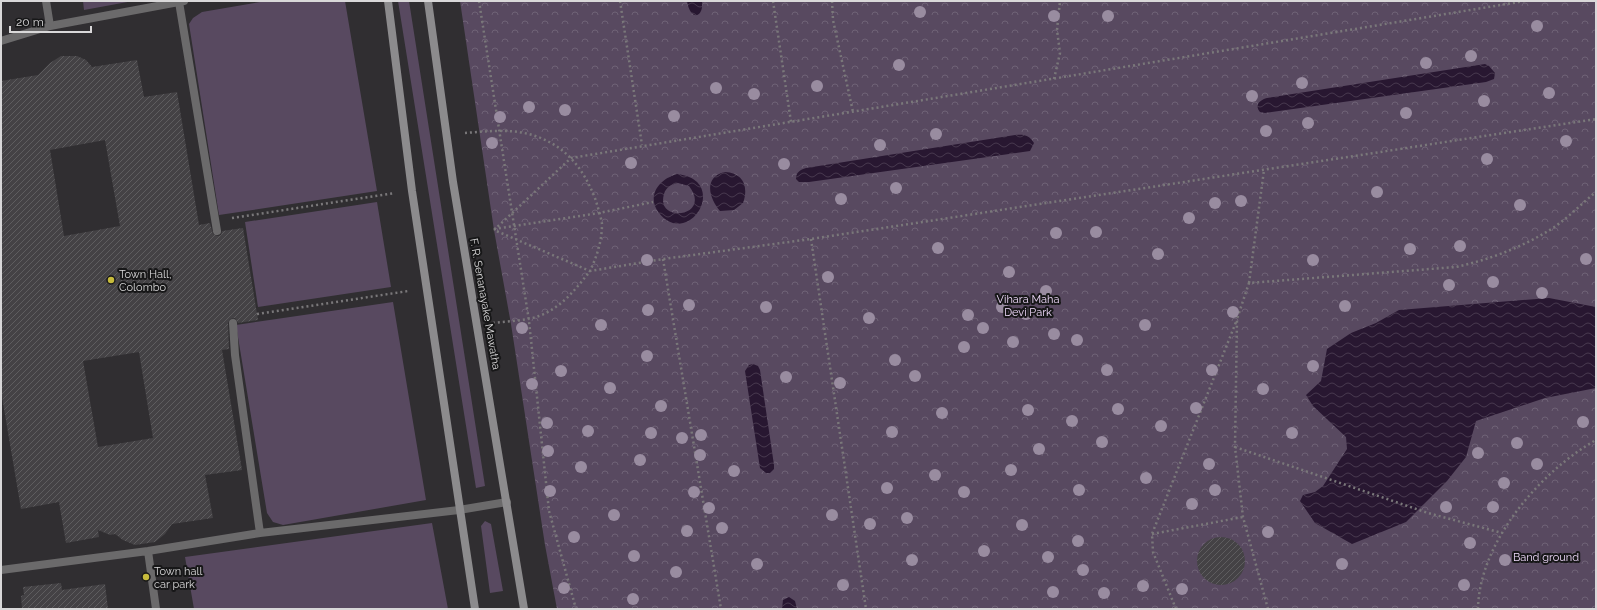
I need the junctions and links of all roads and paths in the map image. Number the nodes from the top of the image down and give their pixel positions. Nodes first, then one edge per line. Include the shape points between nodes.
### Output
1 (46, 1) edge
2 (388, 1) edge
3 (428, 1) edge
4 (478, 1) edge
5 (620, 1) edge
6 (774, 1) edge
7 (832, 1) edge
8 (1060, 1) edge
9 (1525, 1) edge
10 (182, 2) edge
11 (50, 26) junction
12 (1, 41) edge
13 (1054, 79) junction
14 (853, 112) junction
15 (1596, 118) edge
16 (791, 122) junction
17 (498, 131) junction
18 (447, 135) junction
19 (642, 145) junction
20 (571, 158) junction
21 (1264, 170) junction
22 (412, 191) junction
23 (1596, 192) edge
24 (653, 202) dead end
25 (599, 213) junction
26 (512, 214) junction
27 (216, 220) junction
28 (514, 226) junction
29 (494, 230) junction
30 (217, 231) dead end
31 (516, 239) junction
32 (812, 239) junction
33 (663, 259) junction
34 (590, 271) junction
35 (1249, 283) junction
36 (427, 288) junction
37 (257, 314) dead end
38 (528, 318) junction
39 (1237, 319) junction
40 (233, 323) dead end
41 (477, 326) junction
42 (1596, 440) edge
43 (1235, 446) junction
44 (507, 502) junction
45 (460, 510) junction
46 (1243, 517) junction
47 (1502, 533) junction
48 (260, 534) junction
49 (1152, 534) junction
50 (148, 551) junction
51 (1, 570) edge
52 (156, 609) edge
53 (475, 609) edge
54 (524, 609) edge
55 (576, 609) edge
56 (721, 609) edge
57 (866, 609) edge
58 (1176, 609) edge
59 (1268, 609) edge
60 (1478, 609) edge

1 - 11 lane
2 - 22 main road
3 - 18 main road, F. R. Senanayake Mawatha
4 - 17 path
5 - 19 path
6 - 16 path
7 - 14 path via 833,20
8 - 13 path via 1057,30 1060,53
9 - 13 path
10 - 11 lane
10 - 27 lane
11 - 12 lane
13 - 14 path
14 - 16 path
15 - 21 path
16 - 19 path
17 - 18 path
17 - 20 path via 538,136
17 - 26 path
18 - 41 main road, F. R. Senanayake Mawatha
19 - 20 path
20 - 25 path via 592,190
20 - 26 path
21 - 32 path
21 - 35 path
22 - 27 path
22 - 36 main road
23 - 35 path via 1549,231 1482,262 1456,267
24 - 25 path
25 - 28 path
25 - 34 path via 602,223 599,248
26 - 28 path
26 - 29 path
27 - 30 lane
28 - 29 path
28 - 31 path
29 - 31 path
31 - 34 path
31 - 38 path
32 - 33 path
32 - 57 path
33 - 34 path
33 - 56 path
34 - 38 path via 559,305 539,316
35 - 39 path
36 - 37 path
36 - 45 main road
38 - 41 path
38 - 55 path via 549,511
39 - 43 path
39 - 49 path
40 - 48 lane via 235,355
41 - 44 main road, F. R. Senanayake Mawatha
42 - 47 path via 1557,466 1536,487
43 - 46 path
43 - 47 path via 1428,513
44 - 45 lane
44 - 54 main road, F. R. Senanayake Mawatha
45 - 48 lane
45 - 53 main road
46 - 49 path
46 - 59 path
47 - 60 path via 1490,554 1483,576
48 - 50 lane
49 - 58 path via 1153,552
50 - 51 lane
50 - 52 lane

